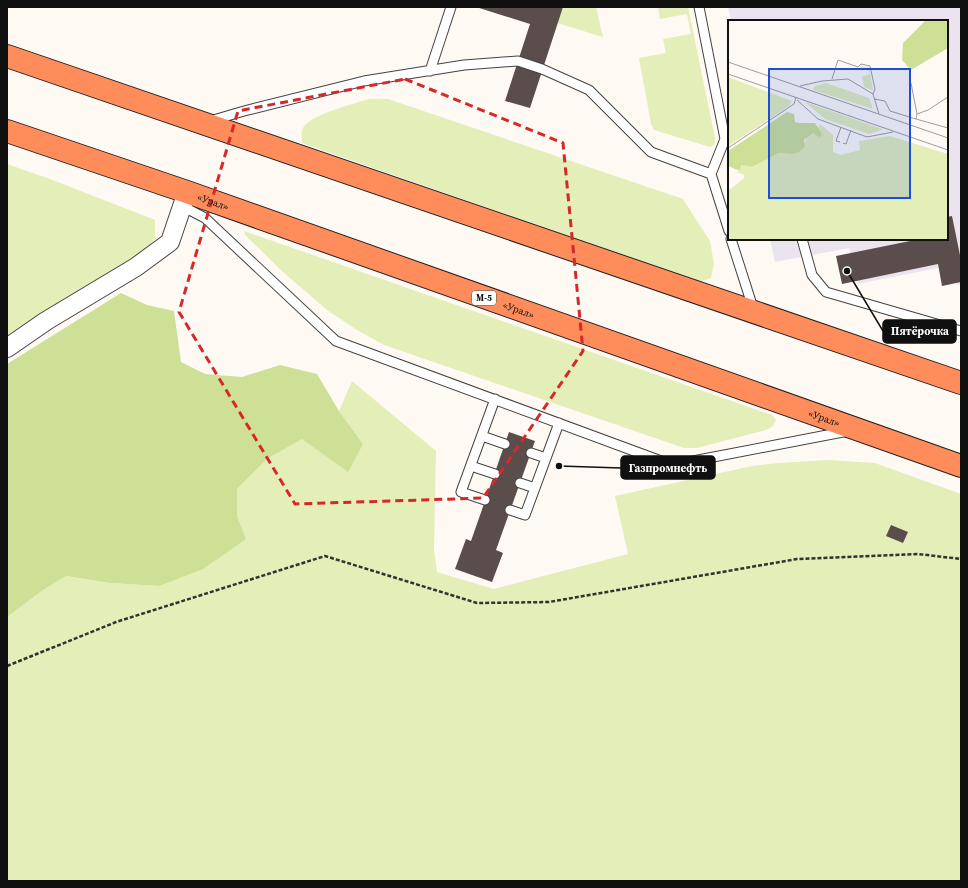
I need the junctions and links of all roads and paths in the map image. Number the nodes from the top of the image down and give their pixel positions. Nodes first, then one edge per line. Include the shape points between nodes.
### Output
1 (451, 7) edge
2 (699, 7) edge
3 (7, 56) edge
4 (430, 71) junction
5 (204, 123) junction
6 (7, 131) edge
7 (711, 174) junction
8 (185, 199) junction
9 (725, 208) edge
10 (728, 225) edge
11 (732, 240) edge
12 (802, 240) edge
13 (754, 312) junction
14 (961, 330) edge
15 (7, 348) edge
16 (961, 384) edge
17 (495, 399) junction
18 (559, 423) junction
19 (856, 430) junction
20 (482, 436) junction
21 (505, 444) dead end
22 (530, 453) dead end
23 (546, 458) junction
24 (471, 466) junction
25 (961, 466) edge
26 (494, 474) dead end
27 (520, 483) dead end
28 (535, 488) junction
29 (485, 500) dead end
30 (510, 510) dead end
31 (961, 559) edge
32 (7, 666) edge

1 - 4 lane
2 - 7 lane via 725,139
3 - 5 highway
4 - 5 lane via 364,81
4 - 7 lane via 518,61 542,69 589,90 651,152
5 - 13 highway
6 - 8 highway, «Урал» / М-5
7 - 9 lane
8 - 15 street via 170,242 136,267 46,321
8 - 17 lane via 336,341
8 - 19 highway, «Урал» / М-5
9 - 10 lane
11 - 13 lane
12 - 14 lane via 812,275 826,292
13 - 16 highway
17 - 18 lane
17 - 20 lane
18 - 19 lane via 672,465
18 - 23 lane
19 - 25 highway, «Урал» / М-5
20 - 21 lane
20 - 24 lane
22 - 23 lane
23 - 28 lane
24 - 26 lane
24 - 29 lane via 461,492
27 - 28 lane
28 - 30 lane via 525,515
31 - 32 path via 918,554 797,559 549,602 477,603 325,556 116,622

